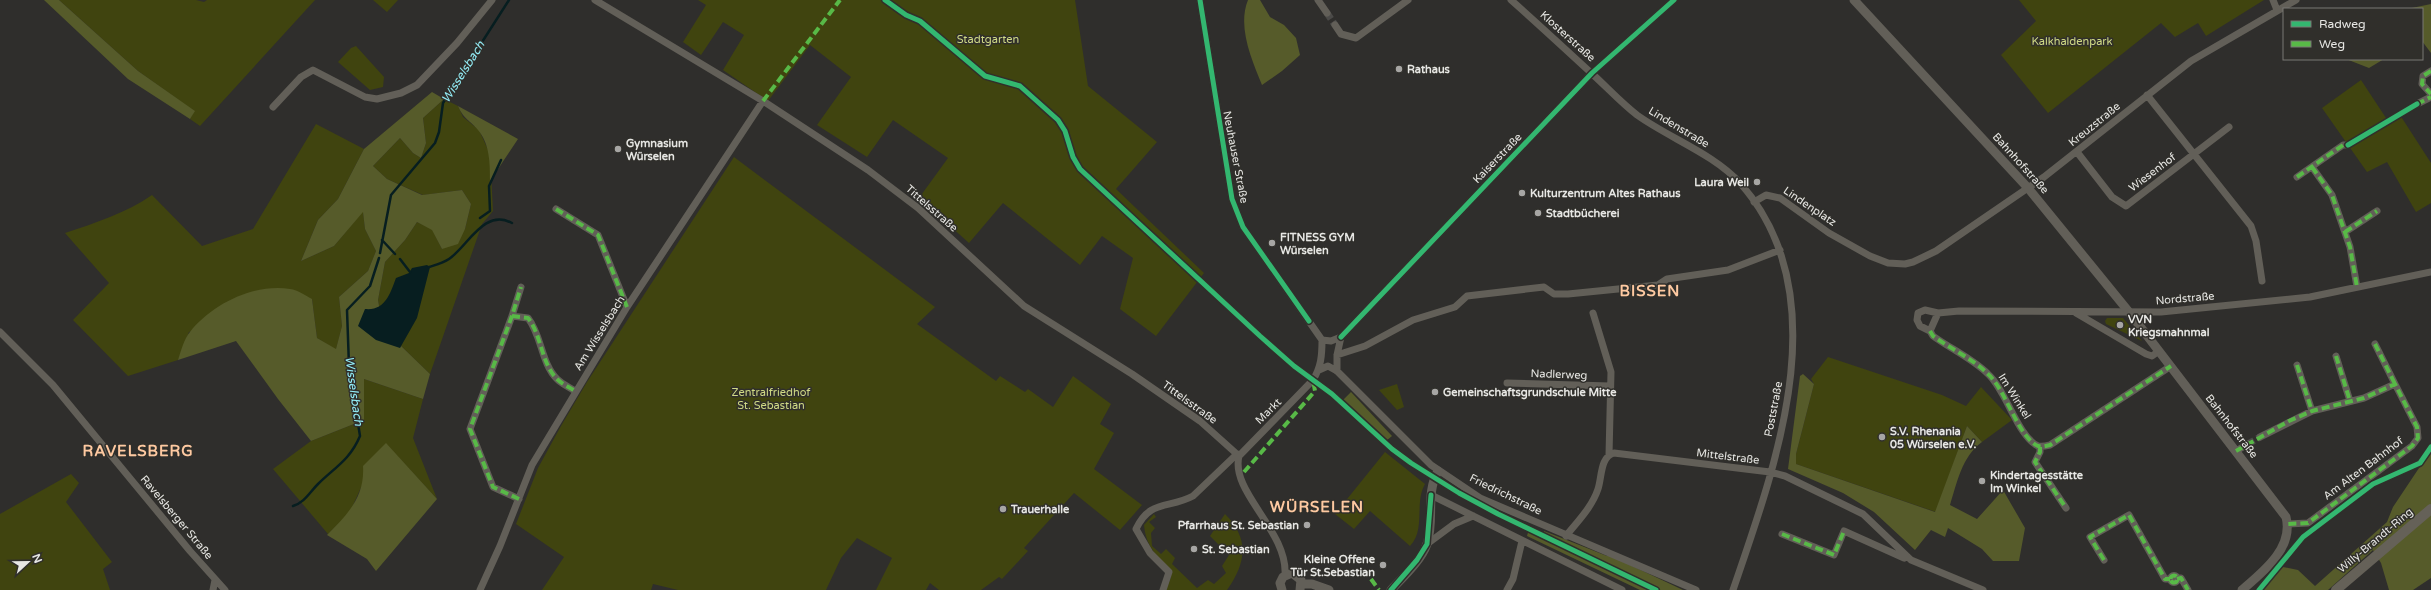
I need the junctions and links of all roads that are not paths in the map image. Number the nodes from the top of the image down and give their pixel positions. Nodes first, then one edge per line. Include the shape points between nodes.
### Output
1 (492, 0) edge
2 (595, 0) edge
3 (1200, 0) edge
4 (1318, 0) edge
5 (1408, 0) edge
6 (1511, 0) edge
7 (1674, 0) edge
8 (1854, 0) edge
9 (2273, 0) edge
10 (2296, 0) edge
11 (2277, 10) junction
12 (1327, 13) tunnel mouth
13 (1335, 25) tunnel mouth
14 (2431, 71) edge
15 (1592, 73) junction
16 (2147, 95) junction
17 (2431, 96) edge
18 (763, 101) junction
19 (2418, 104) dead end
20 (273, 107) dead end
21 (2229, 127) dead end
22 (2348, 145) dead end
23 (2077, 152) junction
24 (2193, 154) junction
25 (2312, 167) junction
26 (2297, 177) dead end
27 (2028, 188) junction
28 (1754, 202) junction
29 (556, 209) dead end
30 (2378, 211) dead end
31 (2345, 232) junction
32 (1780, 250) junction
33 (1905, 264) joint
34 (2431, 272) edge
35 (2262, 281) dead end
36 (520, 287) dead end
37 (2357, 287) junction
38 (627, 307) junction
39 (2129, 312) junction
40 (1593, 313) dead end
41 (1938, 313) junction
42 (2076, 313) junction
43 (512, 316) junction
44 (1930, 331) junction
45 (0, 332) edge
46 (1341, 337) junction
47 (1322, 340) junction
48 (2375, 344) dead end
49 (2159, 351) junction
50 (1337, 355) junction
51 (2336, 356) dead end
52 (2297, 365) dead end
53 (2171, 366) junction
54 (1319, 370) junction
55 (1337, 371) junction
56 (1507, 383) dead end
57 (2395, 384) junction
58 (1610, 386) junction
59 (575, 391) junction
60 (2350, 401) junction
61 (2312, 411) junction
62 (2260, 437) tunnel mouth
63 (2248, 444) tunnel mouth
64 (2040, 447) junction
65 (2236, 451) junction
66 (1609, 454) junction
67 (1238, 455) junction
68 (1438, 471) junction
69 (1770, 472) junction
70 (1431, 495) junction
71 (519, 499) junction
72 (2066, 508) dead end
73 (2431, 509) edge
74 (1473, 516) junction
75 (2287, 520) junction
76 (1782, 534) dead end
77 (1566, 536) junction
78 (2090, 537) junction
79 (1522, 541) junction
80 (2083, 541) dead end
81 (1427, 544) junction
82 (1910, 560) junction
83 (2104, 560) dead end
84 (1285, 575) junction
85 (215, 580) junction
86 (1301, 587) edge
87 (213, 590) edge
88 (225, 590) edge
89 (480, 590) edge
90 (1163, 590) edge
91 (1282, 590) edge
92 (1330, 590) edge
93 (1392, 590) edge
94 (1506, 590) edge
95 (1622, 590) edge
96 (1696, 590) edge
97 (1733, 590) edge
98 (1983, 590) edge
99 (2188, 590) edge
100 (2242, 590) edge
101 (2336, 590) edge

1 - 20 street via 422,80 401,94 378,99 365,97 313,70 301,77
2 - 18 street, Tittelsstraße
3 - 47 street, Neuhauser Straße via 1225,163 1235,206 1243,227
4 - 12 street
5 - 13 street via 1356,38 1341,34
6 - 15 street, Klosterstraße
7 - 15 street, Kaiserstraße
8 - 27 street, Bahnhofstraße
9 - 11 street
10 - 11 street, Kreuzstraße
11 - 16 street, Kreuzstraße via 2191,61
14 - 17 street via 2423,76 2422,84
15 - 28 street, Lindenstraße via 1635,113 1661,132 1716,162 1740,182
15 - 46 street, Kaiserstraße
16 - 23 street, Kreuzstraße
16 - 24 street, Wiesenhof
17 - 19 street
18 - 38 street, Am Wisselsbach
18 - 67 street, Tittelsstraße via 868,170 918,208 1024,306 1132,374 1200,421
21 - 24 street, Wiesenhof
22 - 25 street via 2343,145
23 - 24 street, Wiesenhof via 2112,197 2126,206
23 - 27 street, Kreuzstraße
24 - 35 street, Wiesenhof via 2251,226
25 - 26 street
25 - 31 street via 2332,195
27 - 33 street, Kreuzstraße via 1936,251
27 - 39 street, Bahnhofstraße
28 - 32 street via 1764,215
28 - 33 street, Lindenplatz via 1766,195 1780,198 1829,233 1870,256 1888,263
29 - 38 street via 598,235
30 - 31 street
31 - 37 street
32 - 50 street via 1728,270 1667,279 1658,285 1568,294 1554,294 1544,287 1468,296 1455,307 1413,320 1365,346
32 - 69 street, Poststraße via 1790,283 1794,321 1788,395
34 - 37 street, Nordstraße
36 - 43 street
37 - 39 street, Nordstraße via 2310,297 2265,302 2161,312
38 - 59 street, Am Wisselsbach
39 - 42 street, Nordstraße
39 - 49 street, Bahnhofstraße
40 - 58 street via 1610,361
41 - 42 street, Nordstraße
41 - 44 street
41 - 44 street, Nordstraße via 1925,310 1918,313 1916,320 1920,326
42 - 49 street via 2146,354 2152,356
43 - 59 street via 528,318 533,325 549,370 558,380
43 - 71 street via 470,428 493,487
44 - 64 street, Im Winkel via 1989,374 2010,405 2015,418
45 - 85 street, Ravelsberger Straße via 54,385
46 - 47 street via 1331,341
46 - 50 street
47 - 54 street, Markt
48 - 57 street, Am Alten Bahnhof
49 - 53 street, Bahnhofstraße
50 - 55 street
51 - 60 street
52 - 61 street
53 - 64 street via 2050,445
53 - 65 street, Bahnhofstraße
54 - 55 street via 1328,366
54 - 67 street, Markt via 1301,393
55 - 68 street, Friedrichstraße
56 - 58 street, Nadlerweg
57 - 60 street via 2364,398
57 - 75 street, Am Alten Bahnhof via 2417,427 2418,438 2412,446 2308,523
58 - 66 street
59 - 71 street, Am Wisselsbach via 532,465
60 - 61 street
61 - 62 street
63 - 65 street
64 - 72 street via 2035,462
65 - 75 street, Bahnhofstraße
66 - 69 street, Mittelstraße
66 - 77 street via 1590,507
67 - 84 street via 1238,469 1244,488 1264,517 1282,552
67 - 90 street, Markt via 1194,496 1154,507 1136,529 1150,553 1169,572
68 - 70 street
68 - 77 street, Friedrichstraße via 1480,498
69 - 82 street, Mittelstraße via 1785,476 1862,514
69 - 97 street, Poststraße
70 - 74 street
70 - 81 street
71 - 89 street, Am Wisselsbach
73 - 101 main road, Willy-Brandt-Ring
74 - 79 street
74 - 81 street via 1454,524
75 - 100 street via 2287,534 2279,553 2259,576
76 - 82 street, Mittelstraße via 1834,555 1844,531
77 - 96 street, Friedrichstraße via 1626,558
78 - 80 street
78 - 83 street
78 - 99 street via 2129,515 2165,578 2181,578
79 - 94 street via 1512,579
79 - 95 street
81 - 93 street
82 - 98 street, Mittelstraße
84 - 86 street via 1296,575
84 - 91 street via 1280,584
85 - 87 street
85 - 88 street, Ravelsberger Straße
86 - 92 street via 1320,586

